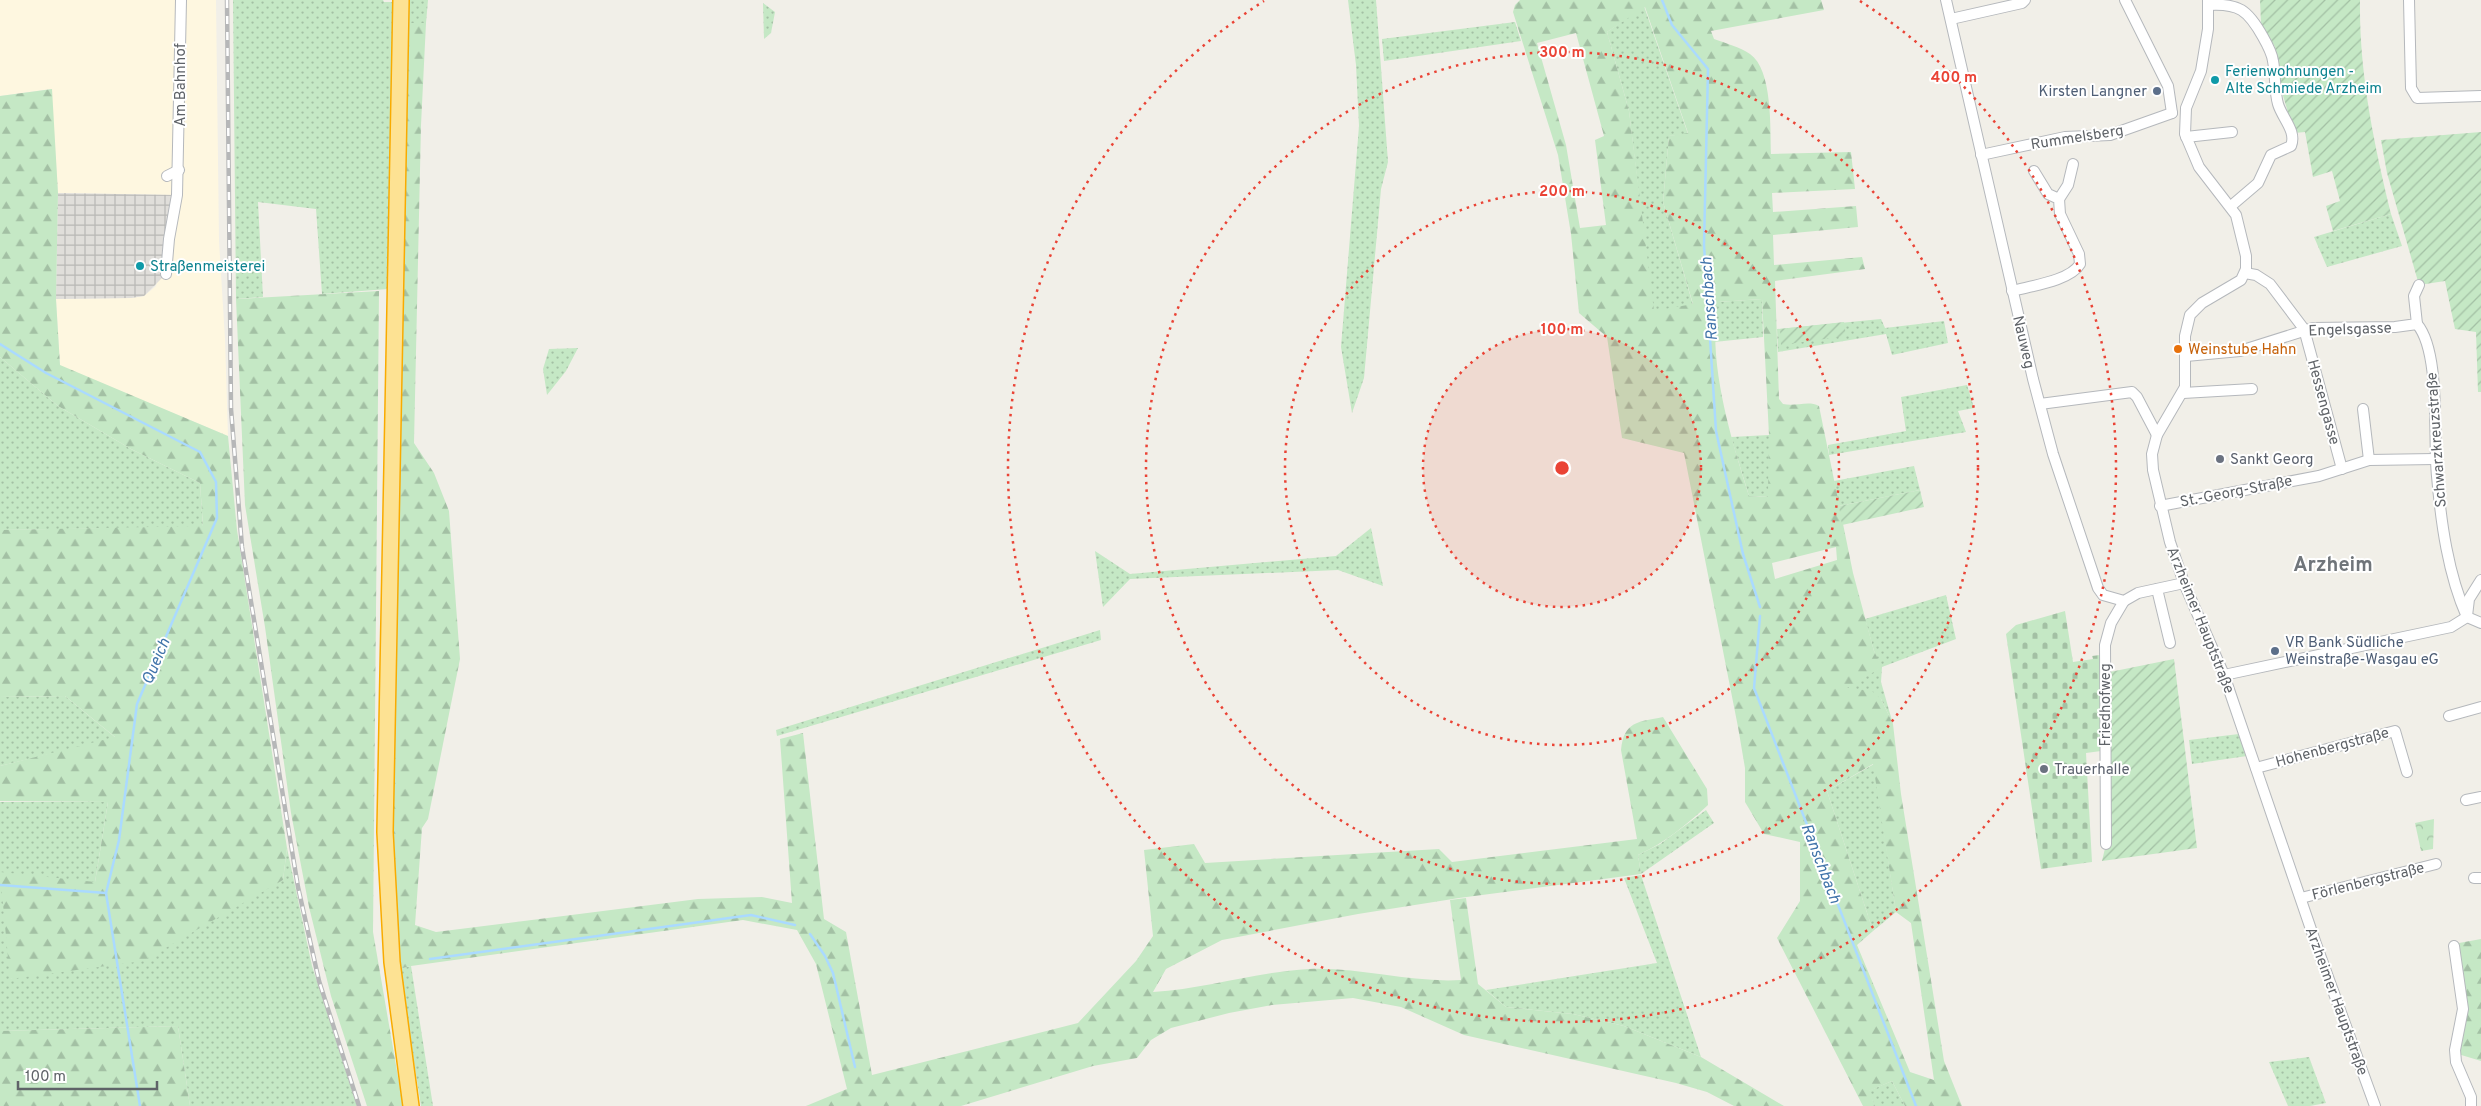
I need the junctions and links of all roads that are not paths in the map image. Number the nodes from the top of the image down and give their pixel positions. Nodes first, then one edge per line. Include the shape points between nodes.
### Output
1 (181, 0) edge
2 (401, 0) edge
3 (1946, 0) edge
4 (2026, 0) edge
5 (2125, 0) edge
6 (2409, 0) edge
7 (2208, 2) edge
8 (1951, 19) junction
9 (2481, 96) edge
10 (2172, 112) junction
11 (2184, 120) junction
12 (2232, 132) dead end
13 (2186, 137) junction
14 (1981, 155) junction
15 (2074, 164) dead end
16 (179, 170) junction
17 (2034, 171) dead end
18 (167, 176) dead end
19 (2059, 199) junction
20 (2231, 206) junction
21 (2245, 273) junction
22 (166, 274) dead end
23 (2419, 285) dead end
24 (2012, 291) junction
25 (2417, 324) junction
26 (2304, 329) junction
27 (2186, 356) junction
28 (2252, 389) dead end
29 (2183, 393) junction
30 (2040, 404) junction
31 (2363, 409) dead end
32 (2156, 435) junction
33 (2435, 459) junction
34 (2370, 460) junction
35 (2342, 469) junction
36 (2160, 506) junction
37 (2481, 580) edge
38 (2184, 583) junction
39 (2157, 589) junction
40 (2124, 601) junction
41 (2467, 617) junction
42 (2481, 623) edge
43 (2170, 643) dead end
44 (2224, 675) junction
45 (2481, 707) edge
46 (2449, 716) dead end
47 (2256, 768) junction
48 (2407, 772) dead end
49 (2481, 797) edge
50 (2466, 800) dead end
51 (2106, 844) dead end
52 (2436, 864) dead end
53 (2300, 898) junction
54 (2454, 946) dead end
55 (411, 1106) edge
56 (2375, 1106) edge
57 (2471, 1106) edge

1 - 16 street, Am Bahnhof
2 - 55 highway via 385,832 392,962
3 - 8 street, Nauweg
4 - 8 street
5 - 10 street via 2168,86
6 - 9 street via 2413,94 2417,98
7 - 11 street via 2208,29 2202,65
7 - 20 street via 2240,8 2253,21 2273,60 2280,111 2292,134 2291,146 2271,155 2258,183
8 - 14 street, Nauweg
10 - 11 street
10 - 14 street, Rummelsberg via 2110,135 2065,137
11 - 13 street
12 - 13 street
13 - 20 street via 2203,173
14 - 24 street, Nauweg
15 - 19 street via 2068,185
16 - 18 street
16 - 22 street, Am Bahnhof
17 - 19 street via 2048,194
19 - 24 street via 2060,214 2080,264 2062,277
20 - 21 street via 2242,233
21 - 26 street, Hessengasse via 2256,275 2270,284
21 - 27 street, Arzheimer Hauptstraße via 2236,284 2191,312 2186,329
23 - 25 street via 2414,296
24 - 30 street, Nauweg
25 - 26 street, Engelsgasse
25 - 33 street, Schwarzkreuzstraße via 2429,351
26 - 27 street, Engelsgasse via 2240,351
26 - 35 street, Hessengasse
27 - 29 street, Arzheimer Hauptstraße
28 - 29 street
29 - 32 street, Arzheimer Hauptstraße
30 - 32 street via 2132,392
30 - 40 street, Nauweg via 2068,502 2098,588 2102,595
31 - 34 street
32 - 36 street, Arzheimer Hauptstraße via 2152,465
33 - 34 street, St.-Georg-Straße
33 - 41 street, Schwarzkreuzstraße via 2455,588
34 - 35 street, St.-Georg-Straße
35 - 36 street, St.-Georg-Straße
36 - 38 street, Arzheimer Hauptstraße
37 - 41 street via 2469,599
38 - 39 street
38 - 44 street, Arzheimer Hauptstraße
39 - 40 street
39 - 43 street
40 - 51 street, Friedhofweg via 2111,623 2105,645
41 - 42 street
41 - 44 street via 2451,627
44 - 47 street, Arzheimer Hauptstraße
45 - 46 street
47 - 48 street, Hohenbergstraße via 2396,730
47 - 53 street, Arzheimer Hauptstraße
49 - 50 street
52 - 53 street, Förlenbergstraße
53 - 56 street, Arzheimer Hauptstraße
54 - 57 street via 2463,1009 2455,1050 2456,1062 2471,1097

